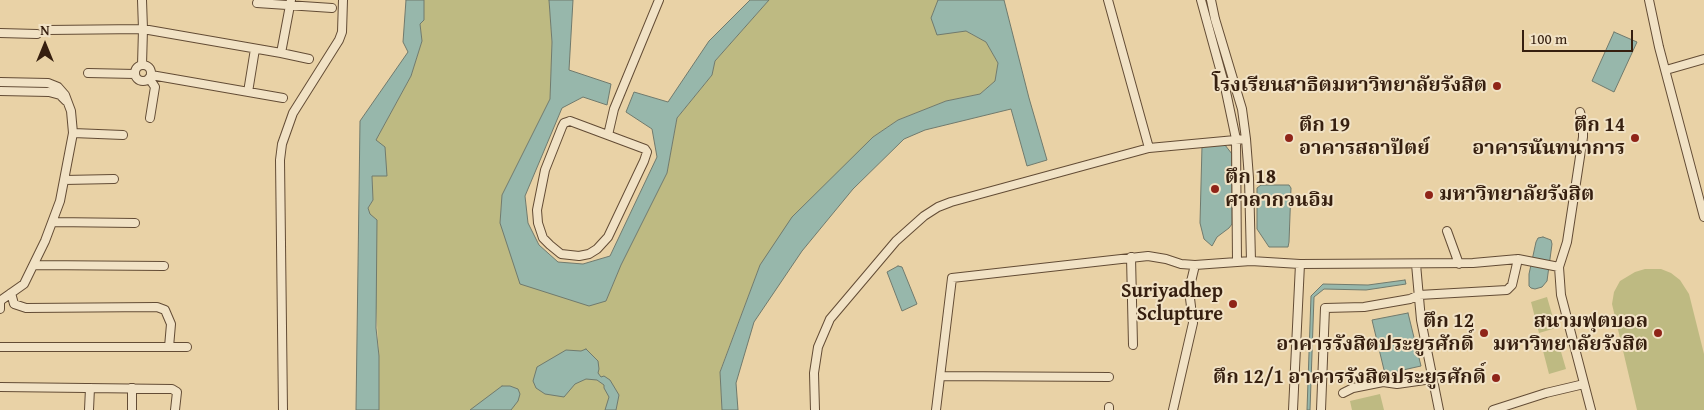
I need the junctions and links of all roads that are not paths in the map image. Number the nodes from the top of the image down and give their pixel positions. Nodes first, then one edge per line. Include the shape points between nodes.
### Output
1 (142, 0) edge
2 (343, 0) edge
3 (659, 0) edge
4 (1108, 0) edge
5 (1201, 0) edge
6 (1211, 0) edge
7 (1648, 0) edge
8 (257, 3) dead end
9 (290, 3) edge
10 (332, 8) dead end
11 (143, 29) junction
12 (47, 30) dead end
13 (0, 33) edge
14 (37, 34) dead end
15 (255, 49) junction
16 (281, 53) junction
17 (309, 59) dead end
18 (1704, 59) edge
19 (142, 65) junction
20 (1666, 70) junction
21 (88, 73) dead end
22 (135, 74) junction
23 (150, 76) junction
24 (0, 82) edge
25 (0, 89) edge
26 (248, 92) junction
27 (283, 98) dead end
28 (67, 102) junction
29 (1580, 112) dead end
30 (150, 118) dead end
31 (73, 134) junction
32 (122, 135) dead end
33 (608, 135) junction
34 (1236, 139) junction
35 (1246, 139) junction
36 (1149, 148) junction
37 (114, 179) dead end
38 (64, 180) junction
39 (1704, 217) edge
40 (53, 222) junction
41 (135, 223) dead end
42 (1447, 231) dead end
43 (1131, 257) junction
44 (1521, 259) junction
45 (1251, 261) junction
46 (1237, 262) junction
47 (1300, 264) junction
48 (1416, 264) junction
49 (1459, 264) junction
50 (1195, 265) junction
51 (34, 266) junction
52 (164, 266) dead end
53 (1555, 266) junction
54 (11, 293) junction
55 (1418, 295) junction
56 (0, 301) edge
57 (0, 309) edge
58 (1133, 345) dead end
59 (0, 346) edge
60 (169, 347) junction
61 (187, 347) dead end
62 (941, 376) junction
63 (1109, 376) dead end
64 (1432, 378) junction
65 (1584, 384) junction
66 (0, 387) edge
67 (90, 388) junction
68 (132, 388) junction
69 (1343, 393) dead end
70 (89, 410) edge
71 (132, 410) edge
72 (175, 410) edge
73 (283, 410) edge
74 (815, 410) edge
75 (936, 410) edge
76 (1173, 410) edge
77 (1293, 410) edge
78 (1321, 410) edge
79 (1439, 410) edge
80 (1493, 410) edge
81 (1591, 410) edge

1 - 11 street
2 - 73 street via 339,40 293,113 282,144
3 - 33 street via 614,109
4 - 36 street
5 - 34 street
6 - 35 street via 1240,100
7 - 20 street
8 - 9 street
9 - 10 street
9 - 16 street
11 - 12 street
11 - 15 street
11 - 19 street
13 - 14 street
15 - 16 street
15 - 26 street
16 - 17 street
18 - 20 street
19 - 22 street
19 - 23 street via 149,67
20 - 39 street
21 - 22 street
22 - 23 street via 142,81
23 - 26 street
23 - 30 street via 155,87
24 - 25 street
24 - 28 street via 48,83 58,87
25 - 28 street via 49,92 60,95
26 - 27 street
28 - 31 street
29 - 53 street via 1583,137 1567,242
31 - 32 street
31 - 38 street
33 - 33 street via 645,149 647,156 603,244 589,254 562,254 543,238 538,223 537,210 545,170 564,123 570,122
34 - 35 street
34 - 36 street
34 - 46 street
35 - 45 street
36 - 74 street via 950,202 924,216 896,241 830,319 818,346 814,373
37 - 38 street
38 - 40 street
40 - 41 street
40 - 51 street
42 - 49 street
43 - 50 street via 1148,256
43 - 58 street
43 - 62 street via 952,278
44 - 49 street
44 - 53 street
44 - 55 street via 1507,290
45 - 46 street
45 - 47 street
46 - 50 street
47 - 48 street
47 - 77 street
48 - 49 street
48 - 55 street
50 - 76 street via 1189,290 1193,323
51 - 52 street
51 - 54 street via 24,284
53 - 65 street
54 - 56 street
54 - 60 street via 14,304 26,308 157,307 165,310 171,324
55 - 64 street
55 - 78 street via 1364,307 1325,308
56 - 57 street
59 - 60 street
60 - 61 street
62 - 63 street
62 - 75 street
64 - 69 street via 1397,384 1383,382
64 - 79 street
65 - 80 street
65 - 81 street
66 - 67 street
67 - 68 street
67 - 70 street
68 - 71 street
68 - 72 street via 175,390

